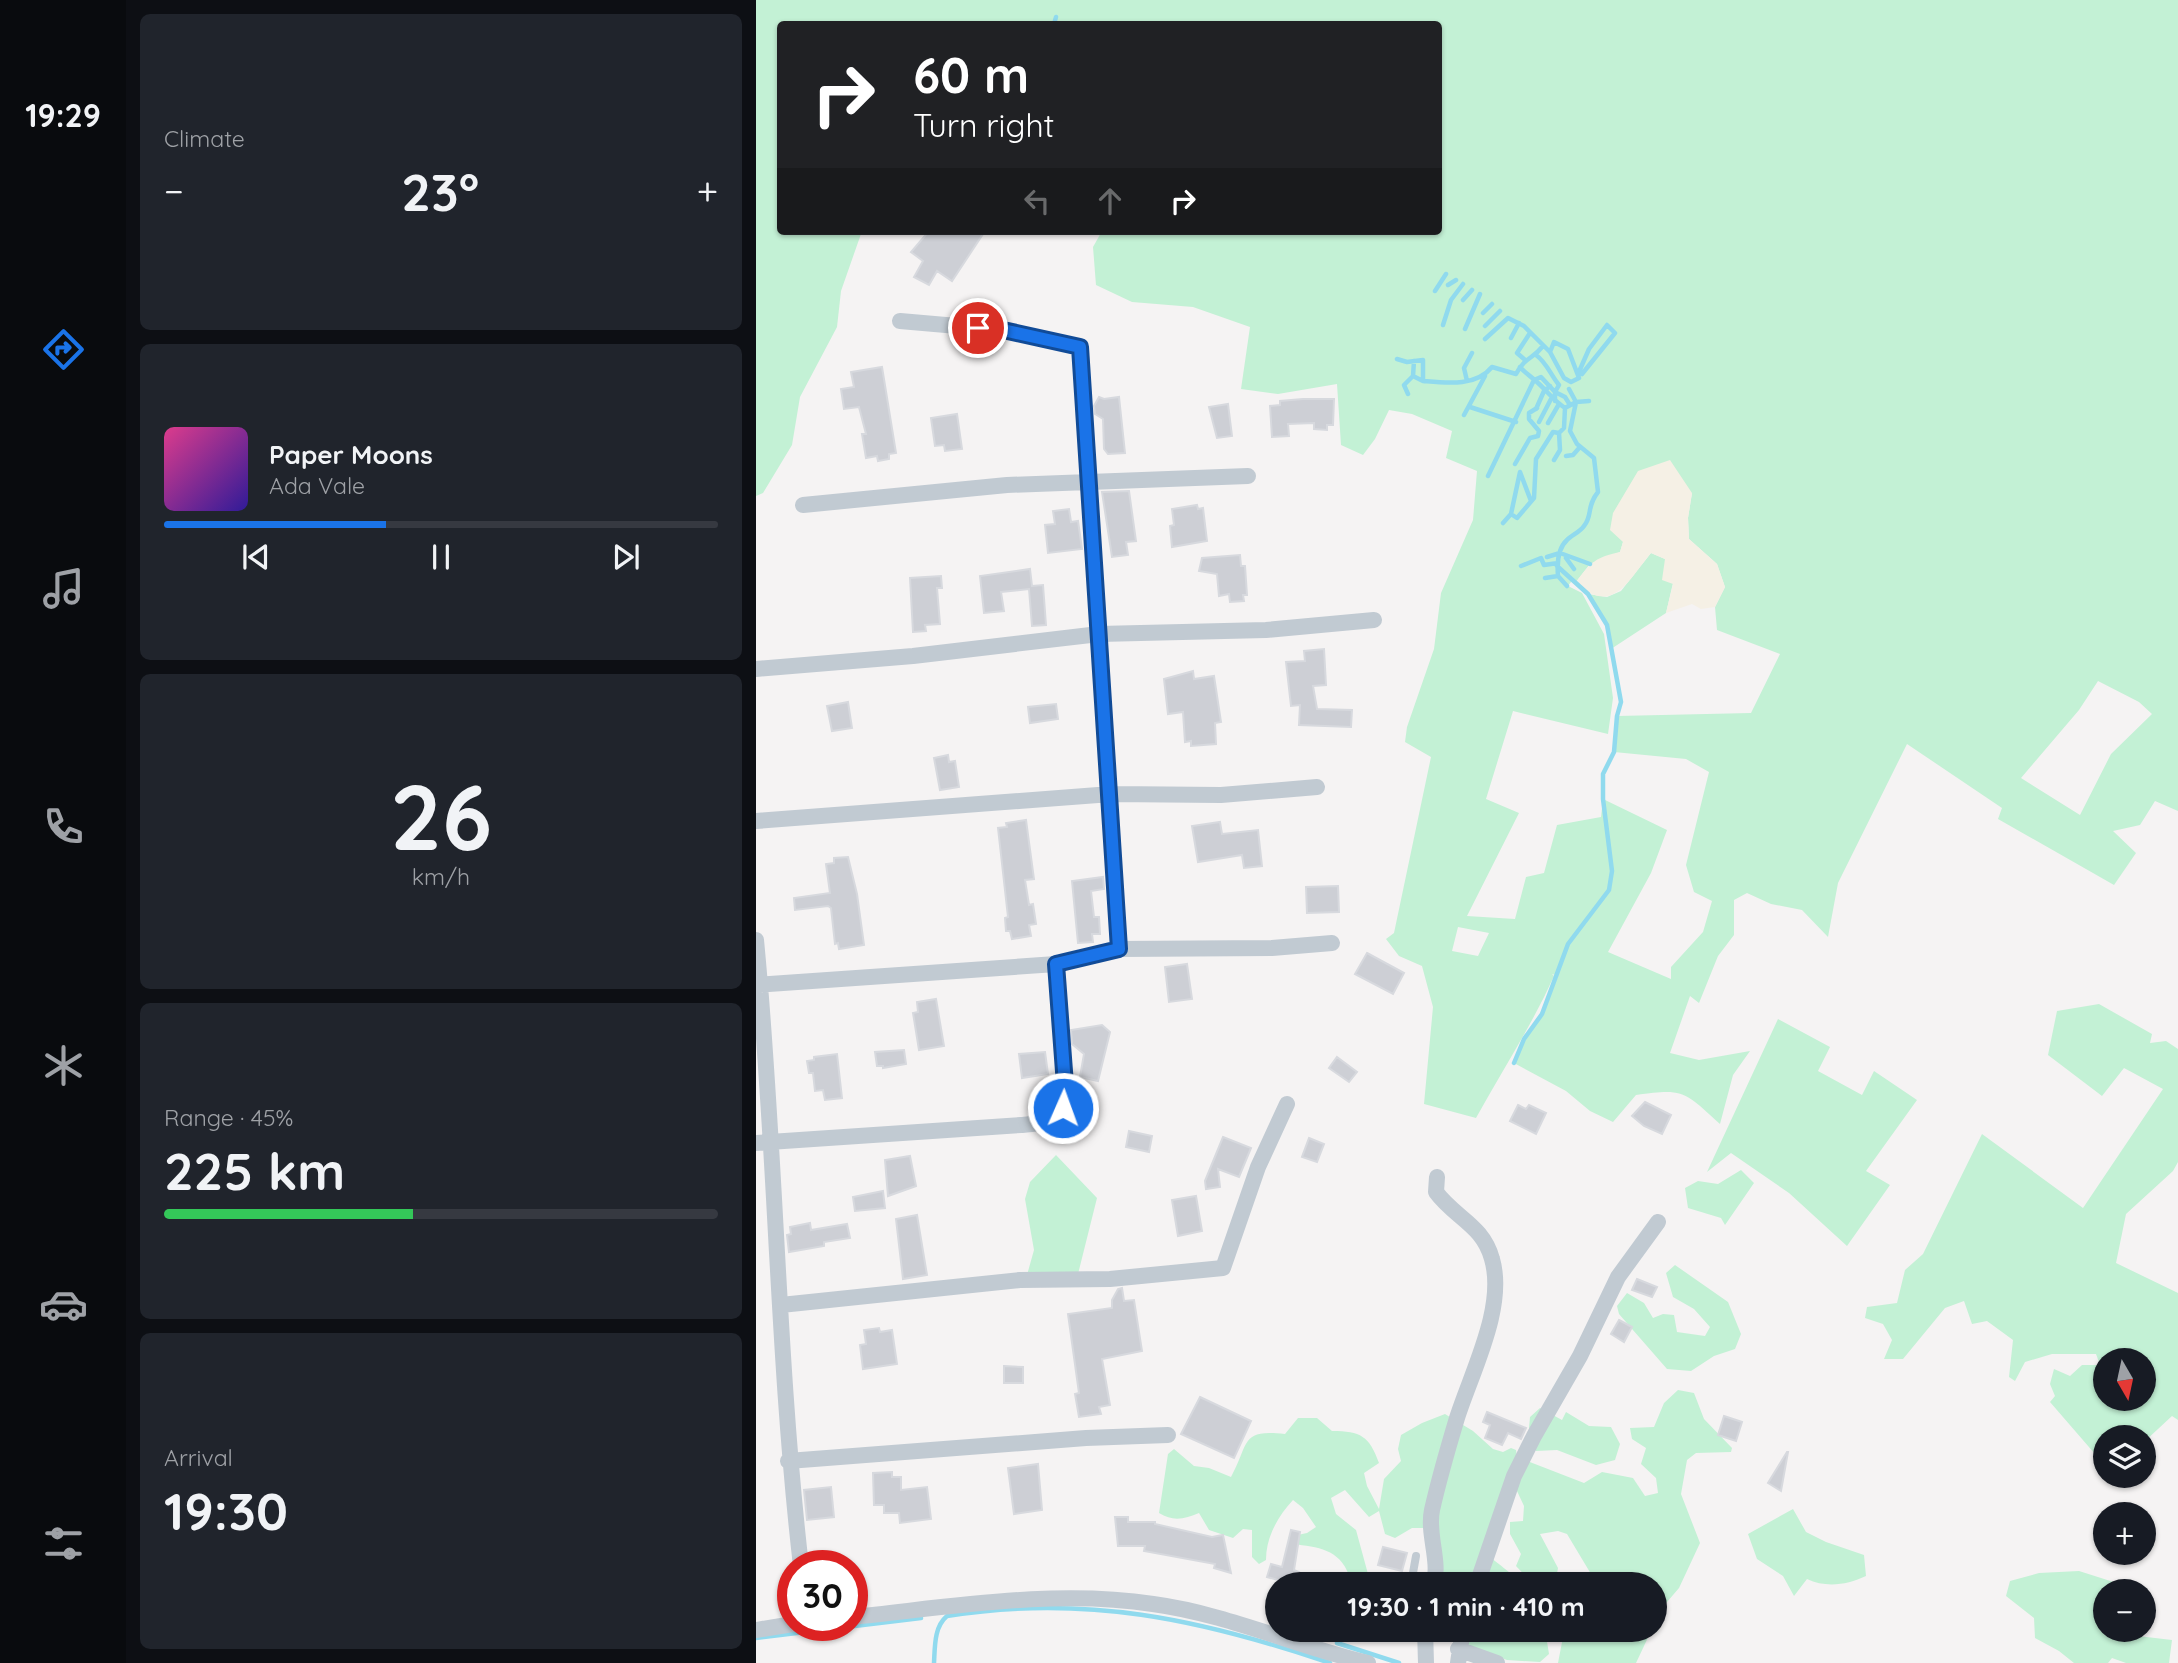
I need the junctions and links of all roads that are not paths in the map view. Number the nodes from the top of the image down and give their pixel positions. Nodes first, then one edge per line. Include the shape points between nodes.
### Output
1 (900, 321) dead end
2 (1248, 476) dead end
3 (1088, 480) junction
4 (803, 505) dead end
5 (1374, 620) dead end
6 (1099, 634) junction
7 (756, 670) edge
8 (1317, 787) dead end
9 (1111, 794) junction
10 (756, 821) edge
11 (756, 940) edge
12 (1332, 943) dead end
13 (1119, 949) junction
14 (1056, 964) junction
15 (758, 985) edge
16 (1287, 1104) dead end
17 (764, 1142) edge
18 (1437, 1178) dead end
19 (1658, 1222) dead end
20 (781, 1305) junction
21 (1168, 1435) dead end
22 (788, 1461) junction
23 (798, 1550) edge
24 (1416, 1556) dead end
25 (1413, 1572) edge
26 (1435, 1572) edge
27 (1481, 1572) edge
28 (868, 1615) edge
29 (777, 1627) edge
30 (756, 1630) edge
31 (1425, 1642) edge
32 (1458, 1656) edge
33 (1368, 1663) edge
34 (1426, 1663) edge
35 (1497, 1663) edge

1 - 3 street via 1003,330 1080,347
2 - 3 street
3 - 4 street
3 - 6 street
5 - 6 street via 1266,630
6 - 7 street
6 - 9 street
8 - 9 street via 1221,795
9 - 10 street
9 - 13 street
11 - 15 street
12 - 13 street
13 - 14 street
14 - 15 street
14 - 17 street via 1066,1098 1059,1117 1021,1125
15 - 17 street
16 - 20 street via 1258,1167 1223,1268 1110,1279 1020,1280
17 - 20 street
18 - 26 street via 1436,1192 1457,1215 1475,1226 1488,1245 1495,1290 1489,1326 1457,1418 1432,1513
19 - 27 street via 1618,1277 1534,1436 1514,1476
20 - 22 street
21 - 22 street
22 - 23 street
24 - 25 lane
28 - 33 street via 975,1602 1095,1597 1153,1603 1208,1616
29 - 30 street
31 - 34 street
32 - 35 street

